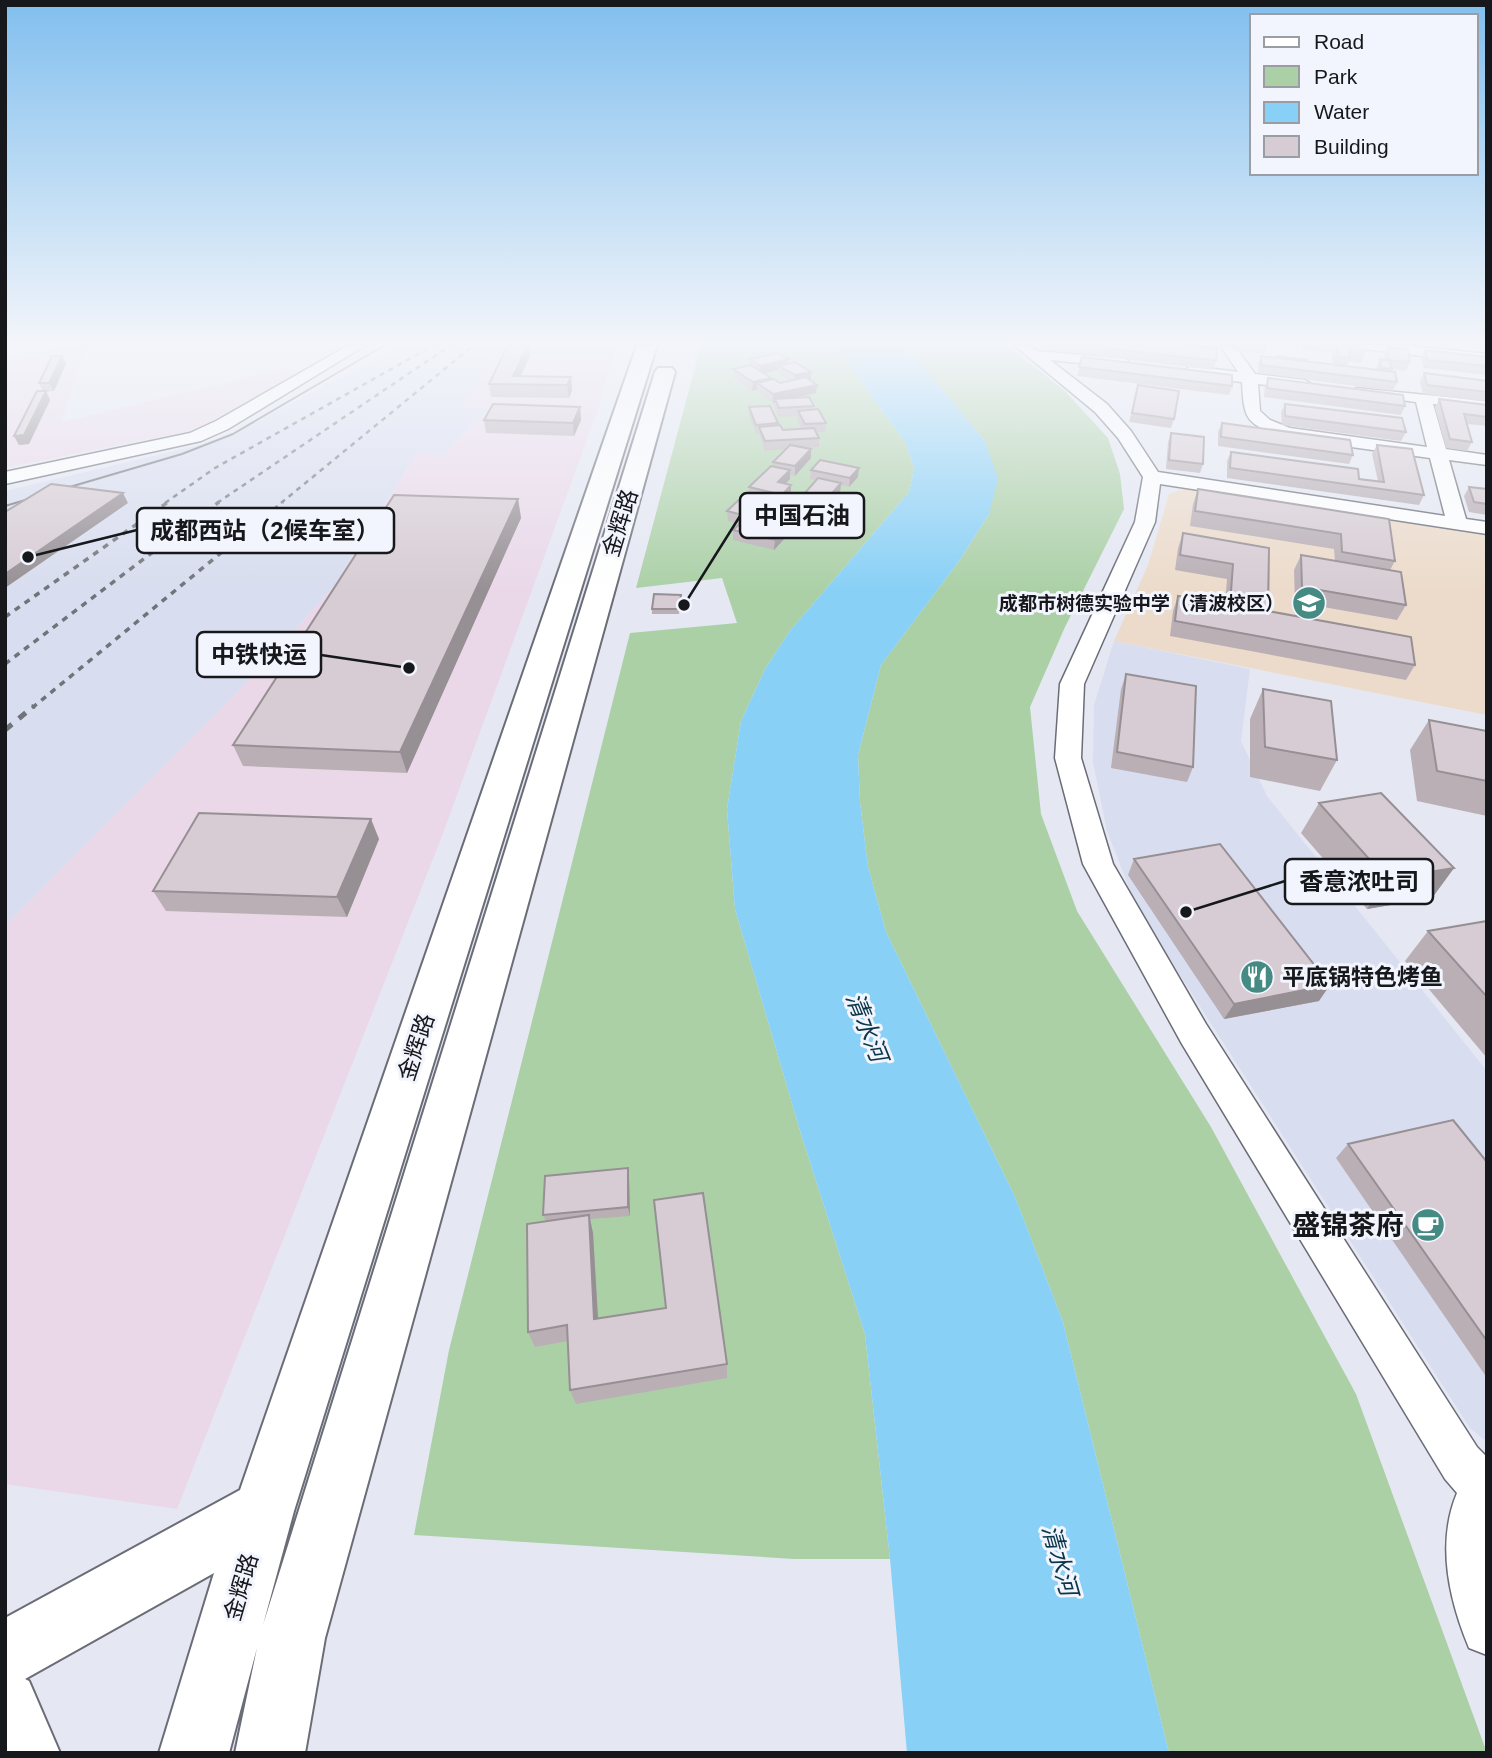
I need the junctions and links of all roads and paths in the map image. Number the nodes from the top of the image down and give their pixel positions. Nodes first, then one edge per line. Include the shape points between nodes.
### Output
1 (217, 427) edge
2 (620, 427) edge
3 (649, 427) edge
4 (1118, 427) edge
5 (1271, 427) edge
6 (1430, 427) edge
7 (1437, 453) junction
8 (1487, 460) edge
9 (1152, 477) junction
10 (5, 478) edge
11 (1457, 523) junction
12 (1487, 528) edge
13 (1485, 1491) edge
14 (263, 1511) junction
15 (1487, 1630) edge
16 (5, 1654) edge
17 (5, 1705) edge
18 (25, 1753) edge
19 (194, 1753) edge
20 (270, 1753) edge

1 - 10 street via 195,437
2 - 14 main road, 金辉路
3 - 20 main road, 金辉路 via 295,1625
4 - 9 street
5 - 7 street via 1286,433
6 - 7 street
7 - 8 street
7 - 11 street
9 - 11 street
9 - 13 street via 1145,522 1072,684 1068,758 1098,864 1194,1034 1461,1463
11 - 12 street
13 - 15 street via 1474,1506 1467,1546
14 - 16 main road
14 - 19 main road, 金辉路
17 - 18 main road

